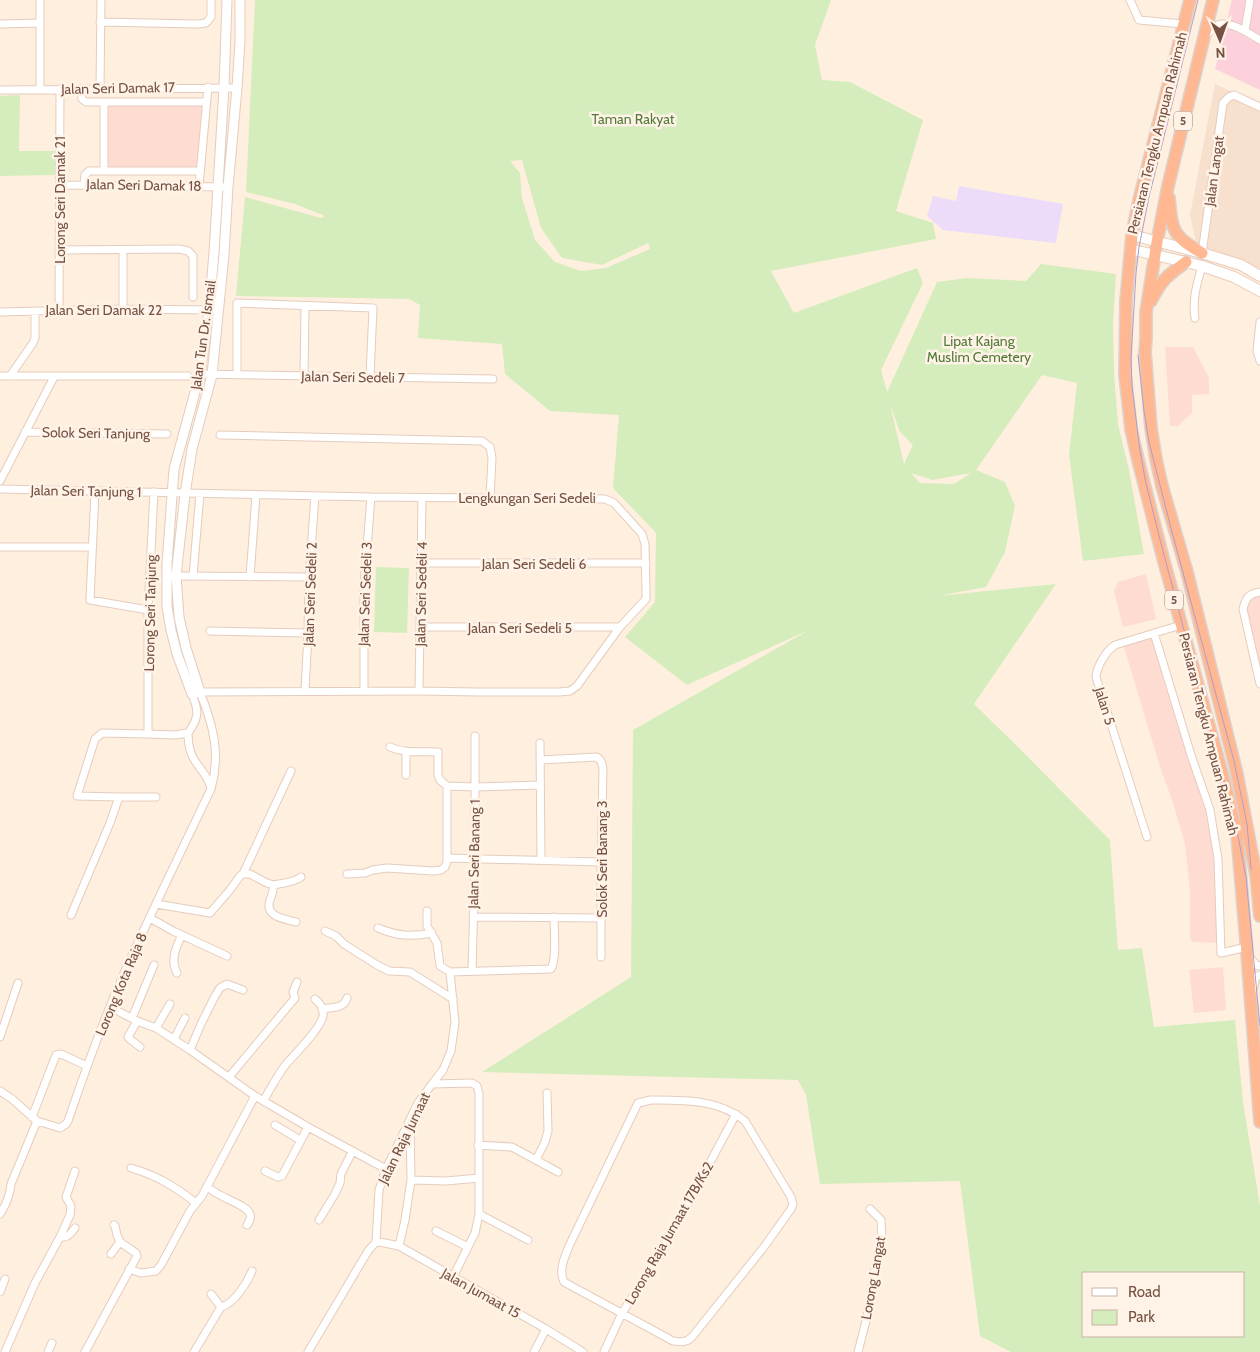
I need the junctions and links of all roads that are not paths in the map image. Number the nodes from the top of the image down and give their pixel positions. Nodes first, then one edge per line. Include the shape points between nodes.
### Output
1 (40, 0) edge
2 (101, 0) edge
3 (211, 0) edge
4 (227, 0) edge
5 (240, 0) edge
6 (1130, 0) edge
7 (1190, 0) edge
8 (1213, 0) edge
9 (1250, 0) edge
10 (100, 22) junction
11 (40, 23) junction
12 (0, 24) edge
13 (1183, 24) junction
14 (1245, 31) junction
15 (1204, 38) junction
16 (1260, 40) edge
17 (224, 87) junction
18 (208, 88) junction
19 (237, 88) junction
20 (40, 89) junction
21 (60, 89) junction
22 (81, 89) junction
23 (100, 89) junction
24 (0, 90) edge
25 (206, 102) junction
26 (104, 103) junction
27 (1260, 107) edge
28 (104, 170) junction
29 (200, 171) junction
30 (60, 184) junction
31 (84, 184) junction
32 (200, 186) junction
33 (1168, 186) junction
34 (218, 187) junction
35 (228, 187) junction
36 (1132, 236) junction
37 (1156, 242) junction
38 (1130, 249) junction
39 (60, 250) junction
40 (123, 250) junction
41 (1202, 252) junction
42 (1155, 256) junction
43 (1186, 262) junction
44 (1202, 266) junction
45 (1260, 276) edge
46 (1260, 291) edge
47 (193, 297) dead end
48 (305, 306) junction
49 (123, 309) junction
50 (59, 310) junction
51 (209, 310) junction
52 (219, 310) junction
53 (35, 311) junction
54 (0, 312) edge
55 (1146, 312) junction
56 (1195, 318) dead end
57 (1260, 322) edge
58 (1260, 361) edge
59 (200, 374) junction
60 (212, 375) junction
61 (237, 375) junction
62 (0, 376) edge
63 (10, 376) junction
64 (188, 376) dead end
65 (304, 376) junction
66 (54, 377) junction
67 (370, 377) junction
68 (493, 379) dead end
69 (25, 432) junction
70 (167, 434) dead end
71 (220, 435) dead end
72 (0, 482) edge
73 (0, 489) edge
74 (94, 491) junction
75 (154, 492) junction
76 (173, 493) junction
77 (185, 494) junction
78 (200, 494) junction
79 (256, 495) junction
80 (315, 496) junction
81 (371, 497) junction
82 (422, 498) junction
83 (490, 498) junction
84 (0, 547) edge
85 (92, 547) junction
86 (421, 563) junction
87 (646, 563) junction
88 (171, 576) junction
89 (193, 576) junction
90 (250, 577) junction
91 (309, 577) junction
92 (1260, 592) edge
93 (148, 610) junction
94 (1181, 625) junction
95 (420, 627) junction
96 (620, 628) junction
97 (210, 631) dead end
98 (308, 633) junction
99 (1154, 633) junction
100 (1260, 684) edge
101 (364, 691) junction
102 (420, 691) junction
103 (305, 692) junction
104 (196, 693) junction
105 (188, 733) junction
106 (148, 734) junction
107 (475, 736) dead end
108 (540, 743) dead end
109 (390, 747) dead end
110 (406, 752) junction
111 (540, 760) junction
112 (291, 771) dead end
113 (406, 775) dead end
114 (540, 785) junction
115 (447, 786) junction
116 (475, 787) junction
117 (211, 788) junction
118 (156, 796) dead end
119 (119, 797) junction
120 (1147, 837) dead end
121 (447, 858) junction
122 (475, 859) junction
123 (540, 860) junction
124 (601, 862) junction
125 (242, 874) junction
126 (347, 874) dead end
127 (1256, 875) junction
128 (301, 877) dead end
129 (273, 885) junction
130 (1260, 893) edge
131 (156, 904) junction
132 (427, 912) dead end
133 (71, 915) dead end
134 (1260, 916) edge
135 (473, 917) junction
136 (554, 917) junction
137 (150, 918) junction
138 (602, 918) junction
139 (296, 922) dead end
140 (378, 928) dead end
141 (325, 931) dead end
142 (432, 933) junction
143 (182, 935) junction
144 (1247, 950) junction
145 (227, 956) dead end
146 (601, 957) dead end
147 (154, 965) dead end
148 (1260, 966) edge
149 (472, 971) junction
150 (177, 972) dead end
151 (450, 972) junction
152 (1260, 976) edge
153 (297, 982) dead end
154 (18, 983) dead end
155 (243, 990) dead end
156 (347, 998) dead end
157 (315, 999) dead end
158 (453, 999) junction
159 (1250, 999) junction
160 (170, 1004) dead end
161 (110, 1007) junction
162 (322, 1009) junction
163 (185, 1018) dead end
164 (134, 1019) junction
165 (156, 1028) junction
166 (0, 1036) edge
167 (174, 1039) junction
168 (140, 1047) dead end
169 (190, 1050) junction
170 (87, 1066) junction
171 (229, 1077) junction
172 (432, 1084) junction
173 (0, 1091) edge
174 (547, 1093) dead end
175 (255, 1096) junction
176 (264, 1100) junction
177 (736, 1114) junction
178 (35, 1119) junction
179 (410, 1122) junction
180 (1260, 1122) edge
181 (274, 1125) dead end
182 (304, 1133) junction
183 (478, 1145) junction
184 (351, 1155) junction
185 (536, 1160) junction
186 (131, 1168) dead end
187 (386, 1169) junction
188 (76, 1171) dead end
189 (266, 1171) dead end
190 (558, 1172) dead end
191 (479, 1178) junction
192 (411, 1180) junction
193 (207, 1186) junction
194 (196, 1203) junction
195 (870, 1209) dead end
196 (0, 1214) edge
197 (479, 1214) junction
198 (319, 1220) dead end
199 (114, 1225) dead end
200 (247, 1225) dead end
201 (75, 1228) dead end
202 (436, 1231) dead end
203 (60, 1237) junction
204 (528, 1240) dead end
205 (120, 1242) junction
206 (376, 1242) junction
207 (399, 1246) junction
208 (468, 1247) junction
209 (111, 1254) dead end
210 (129, 1269) junction
211 (252, 1271) dead end
212 (453, 1277) junction
213 (5, 1279) dead end
214 (0, 1292) edge
215 (211, 1294) dead end
216 (221, 1307) junction
217 (622, 1313) junction
218 (546, 1329) junction
219 (52, 1343) dead end
220 (5, 1352) edge
221 (48, 1352) edge
222 (85, 1352) edge
223 (194, 1352) edge
224 (308, 1352) edge
225 (534, 1352) edge
226 (583, 1352) edge
227 (604, 1352) edge
228 (858, 1352) edge

1 - 11 street
2 - 10 street
3 - 10 street via 210,17 206,23
4 - 17 street, Jalan Tun Dr. Ismail
5 - 19 street, Jalan Tun Dr. Ismail
6 - 13 street via 1139,20
7 - 13 highway, Persiaran Tengku Ampuan Rahimah / 5
8 - 15 highway, Persiaran Tengku Ampuan Rahimah / 5
9 - 14 street
10 - 23 street
11 - 12 street
11 - 20 street
13 - 36 highway, Persiaran Tengku Ampuan Rahimah / 5
14 - 15 street via 1228,24 1219,25
14 - 16 street
15 - 33 highway, Persiaran Tengku Ampuan Rahimah / 5
17 - 18 street, Jalan Seri Damak 17
17 - 19 street, Jalan Seri Damak 17
17 - 34 street, Jalan Tun Dr. Ismail
18 - 23 street, Jalan Seri Damak 17
18 - 25 street
19 - 35 street, Jalan Tun Dr. Ismail
20 - 21 street, Jalan Seri Damak 17
20 - 24 street, Jalan Seri Damak 17
21 - 22 street, Jalan Seri Damak 17
21 - 30 street, Lorong Seri Damak 21
22 - 23 street, Jalan Seri Damak 17
22 - 26 street via 84,101
25 - 26 street
25 - 29 street
26 - 28 street
27 - 41 street, Jalan Langat via 1234,95 1223,103
28 - 29 street
28 - 31 street via 89,170
29 - 32 street
30 - 31 street, Jalan Seri Damak 18
30 - 39 street, Lorong Seri Damak 21
31 - 32 street, Jalan Seri Damak 18
32 - 34 street, Jalan Seri Damak 18
33 - 37 highway, Persiaran Tengku Ampuan Rahimah / 5
33 - 41 highway via 1173,228 1190,246
34 - 35 street, Jalan Seri Damak 18
34 - 51 street, Jalan Tun Dr. Ismail
35 - 52 street, Jalan Tun Dr. Ismail
36 - 37 main road
36 - 38 highway, Persiaran Tengku Ampuan Rahimah / 5
37 - 41 main road
37 - 42 highway, Persiaran Tengku Ampuan Rahimah / 5
38 - 42 main road
38 - 94 highway, Persiaran Tengku Ampuan Rahimah / 5 via 1125,375 1131,429
39 - 40 street
39 - 50 street, Lorong Seri Damak 21
40 - 47 street via 188,251 193,256
40 - 49 street
41 - 45 main road via 1241,265
42 - 43 main road
42 - 55 highway, Persiaran Tengku Ampuan Rahimah / 5
43 - 44 main road
43 - 55 highway via 1159,284
44 - 46 main road via 1234,277
44 - 56 street via 1195,292
48 - 61 street via 238,303
48 - 65 street
48 - 67 street via 373,308
49 - 50 street, Jalan Seri Damak 22
49 - 51 street, Jalan Seri Damak 22
50 - 53 street, Jalan Seri Damak 22
51 - 52 street, Jalan Seri Damak 22
51 - 59 street, Jalan Tun Dr. Ismail
52 - 60 street, Jalan Tun Dr. Ismail
53 - 54 street, Jalan Seri Damak 22
53 - 63 street via 35,338
55 - 127 highway, Persiaran Tengku Ampuan Rahimah / 5 via 1145,352 1156,459 1237,774
57 - 58 street via 1257,351
59 - 60 street, Jalan Seri Sedeli 7
59 - 76 street, Jalan Tun Dr. Ismail via 174,469
60 - 61 street, Jalan Seri Sedeli 7
60 - 77 street, Jalan Tun Dr. Ismail via 192,449
61 - 65 street, Jalan Seri Sedeli 7
62 - 63 street
63 - 66 street
64 - 66 street
65 - 67 street, Jalan Seri Sedeli 7
66 - 69 street
67 - 68 street, Jalan Seri Sedeli 7
69 - 70 street, Solok Seri Tanjung
69 - 72 street
71 - 83 street via 482,441 490,447 492,458
73 - 74 street, Jalan Seri Tanjung 1
74 - 75 street, Jalan Seri Tanjung 1
74 - 85 street
75 - 76 street, Jalan Seri Tanjung 1
75 - 93 street, Lorong Seri Tanjung
76 - 77 street, Lengkungan Seri Sedeli
76 - 88 street, Jalan Tun Dr. Ismail
77 - 78 street, Lengkungan Seri Sedeli
77 - 88 street, Jalan Tun Dr. Ismail
78 - 79 street, Lengkungan Seri Sedeli
78 - 89 street
79 - 80 street, Lengkungan Seri Sedeli
79 - 90 street
80 - 81 street, Lengkungan Seri Sedeli
80 - 91 street, Jalan Seri Sedeli 2
81 - 82 street, Lengkungan Seri Sedeli
81 - 101 street, Jalan Seri Sedeli 3 via 364,585
82 - 83 street, Lengkungan Seri Sedeli
82 - 86 street, Jalan Seri Sedeli 4
83 - 87 street, Lengkungan Seri Sedeli via 605,499 614,503 642,534
84 - 85 street
85 - 93 street via 90,600
86 - 87 street, Jalan Seri Sedeli 6
86 - 95 street, Jalan Seri Sedeli 4
87 - 96 street, Lengkungan Seri Sedeli via 646,599
88 - 89 street
88 - 104 street, Jalan Tun Dr. Ismail via 168,607 171,630 177,654
89 - 90 street
90 - 91 street
91 - 98 street, Jalan Seri Sedeli 2
92 - 100 street via 1246,600 1243,609
93 - 106 street, Lorong Seri Tanjung
94 - 99 street, Jalan 5
94 - 144 highway, Persiaran Tengku Ampuan Rahimah / 5 via 1235,827
95 - 96 street, Jalan Seri Sedeli 5
95 - 102 street, Jalan Seri Sedeli 4
96 - 102 street, Lengkungan Seri Sedeli via 570,690
97 - 98 street
98 - 103 street, Jalan Seri Sedeli 2
99 - 120 street, Jalan 5 via 1120,642 1111,648 1096,672
99 - 144 street via 1210,810 1218,859 1221,953
101 - 102 street, Lengkungan Seri Sedeli
101 - 103 street, Lengkungan Seri Sedeli
103 - 104 street, Lengkungan Seri Sedeli
104 - 105 street via 197,715
104 - 117 street, Lorong Kota Raja 8 via 209,714 214,735 215,775
105 - 106 street
105 - 117 street via 191,753 209,779
106 - 119 street via 102,733 95,739 77,796
107 - 116 street, Jalan Seri Banang 1
108 - 111 street
109 - 110 street
110 - 113 street
110 - 115 street via 438,752 438,775
111 - 114 street
111 - 124 street, Solok Seri Banang 3 via 597,757 601,761
112 - 125 street
114 - 116 street
114 - 123 street
115 - 116 street
115 - 121 street
116 - 122 street, Jalan Seri Banang 1
117 - 131 street, Lorong Kota Raja 8
118 - 119 street
119 - 133 street
121 - 122 street
121 - 126 street via 445,868 441,870 387,868
122 - 123 street
122 - 135 street, Jalan Seri Banang 1
123 - 124 street
124 - 138 street, Solok Seri Banang 3
125 - 129 street via 250,874
125 - 131 street via 210,913
127 - 130 highway
127 - 134 highway, Persiaran Tengku Ampuan Rahimah / 5
128 - 129 street
129 - 139 street via 270,911 273,915
131 - 137 street, Lorong Kota Raja 8
132 - 142 street
135 - 136 street
135 - 149 street, Jalan Seri Banang 1
136 - 138 street
136 - 149 street via 551,969
137 - 143 street
137 - 161 street, Lorong Kota Raja 8
138 - 146 street, Solok Seri Banang 3
140 - 142 street via 392,934 411,936
141 - 158 street via 376,965 389,971 410,972
142 - 151 street via 437,943 440,966
143 - 145 street
143 - 150 street via 174,956
144 - 148 street via 1251,960
144 - 159 highway, Persiaran Tengku Ampuan Rahimah / 5
147 - 164 street
149 - 151 street
151 - 158 street, Jalan Raja Jumaat
152 - 159 street via 1256,977
153 - 171 street via 293,992 295,998
154 - 166 street
155 - 169 street via 226,984 220,988
156 - 162 street via 340,1007
157 - 162 street via 321,1003
158 - 172 street, Jalan Raja Jumaat via 452,1051
159 - 180 highway, Persiaran Tengku Ampuan Rahimah / 5
160 - 165 street
161 - 164 street
161 - 170 street, Lorong Kota Raja 8
162 - 176 street via 319,1024 286,1065
163 - 167 street
164 - 165 street
164 - 168 street via 128,1037
165 - 167 street
167 - 169 street
169 - 171 street
170 - 178 street, Lorong Kota Raja 8 via 66,1124 60,1128
170 - 178 street via 61,1054 56,1055
171 - 175 street
172 - 179 street, Jalan Raja Jumaat via 418,1103
172 - 183 street via 472,1083 476,1086 479,1094
173 - 178 street, Lorong Kota Raja 8
174 - 185 street via 548,1131
175 - 176 street
175 - 193 street
176 - 182 street
177 - 217 street, Lorong Raja Jumaat 17B/Ks2
177 - 217 street via 745,1121 790,1197 791,1210 688,1341 673,1342
177 - 217 street via 691,1100 638,1103 570,1244 561,1276 564,1282
178 - 196 street
179 - 187 street, Jalan Raja Jumaat
179 - 192 street, Jalan Raja Jumaat
181 - 182 street
182 - 184 street
182 - 189 street via 282,1176
183 - 185 street via 512,1147
183 - 191 street
184 - 187 street via 362,1156
184 - 198 street via 335,1194
185 - 190 street
186 - 194 street via 163,1180
187 - 206 street, Jalan Raja Jumaat via 379,1190
188 - 203 street via 66,1197 71,1206 70,1215
191 - 192 street
191 - 197 street
192 - 207 street, Jalan Raja Jumaat
193 - 194 street
193 - 200 street via 248,1211 251,1219
194 - 210 street via 156,1271 141,1273
195 - 228 street, Lorong Langat via 881,1220 882,1240
197 - 204 street
197 - 208 street
199 - 205 street
201 - 203 street via 66,1238
202 - 208 street
203 - 220 street via 35,1283
205 - 209 street
205 - 210 street via 137,1256
206 - 207 street, Jalan Jumaat 15
206 - 224 street
207 - 212 street, Jalan Jumaat 15
208 - 212 street
210 - 222 street
211 - 216 street via 231,1303
212 - 218 street, Jalan Jumaat 15
213 - 214 street
215 - 216 street
216 - 223 street
217 - 227 street, Lorong Raja Jumaat 17B/Ks2
218 - 225 street
218 - 226 street, Jalan Jumaat 15
219 - 221 street

